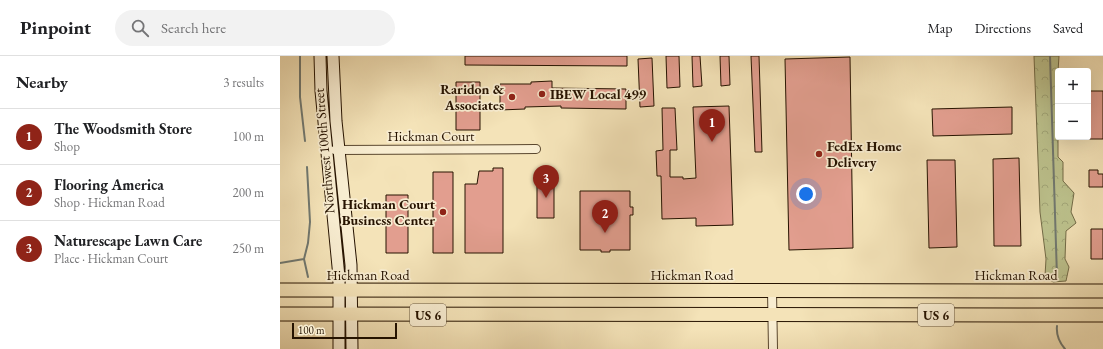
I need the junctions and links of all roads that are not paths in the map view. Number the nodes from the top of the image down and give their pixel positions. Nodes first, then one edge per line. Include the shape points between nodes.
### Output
1 (320, 56) edge
2 (332, 56) edge
3 (536, 149) dead end
4 (339, 150) junction
5 (326, 151) junction
6 (280, 290) edge
7 (345, 291) junction
8 (772, 291) junction
9 (1103, 292) edge
10 (280, 314) edge
11 (345, 314) junction
12 (772, 315) junction
13 (1103, 315) edge
14 (339, 349) edge
15 (352, 349) edge
16 (773, 349) edge

1 - 5 main road, Northwest 100th Street
2 - 4 main road, Northwest 100th Street
3 - 4 street, Hickman Court
4 - 5 street, Hickman Court
4 - 7 main road, Northwest 100th Street via 351,265
5 - 7 main road, Northwest 100th Street via 339,277
6 - 7 main road, Hickman Road / US 6
7 - 8 main road, Hickman Road / US 6
7 - 11 main road
8 - 9 main road, Hickman Road / US 6
8 - 12 street
10 - 11 main road, US 6
11 - 12 main road, US 6
11 - 14 main road
11 - 15 main road
12 - 13 main road, US 6
12 - 16 street

